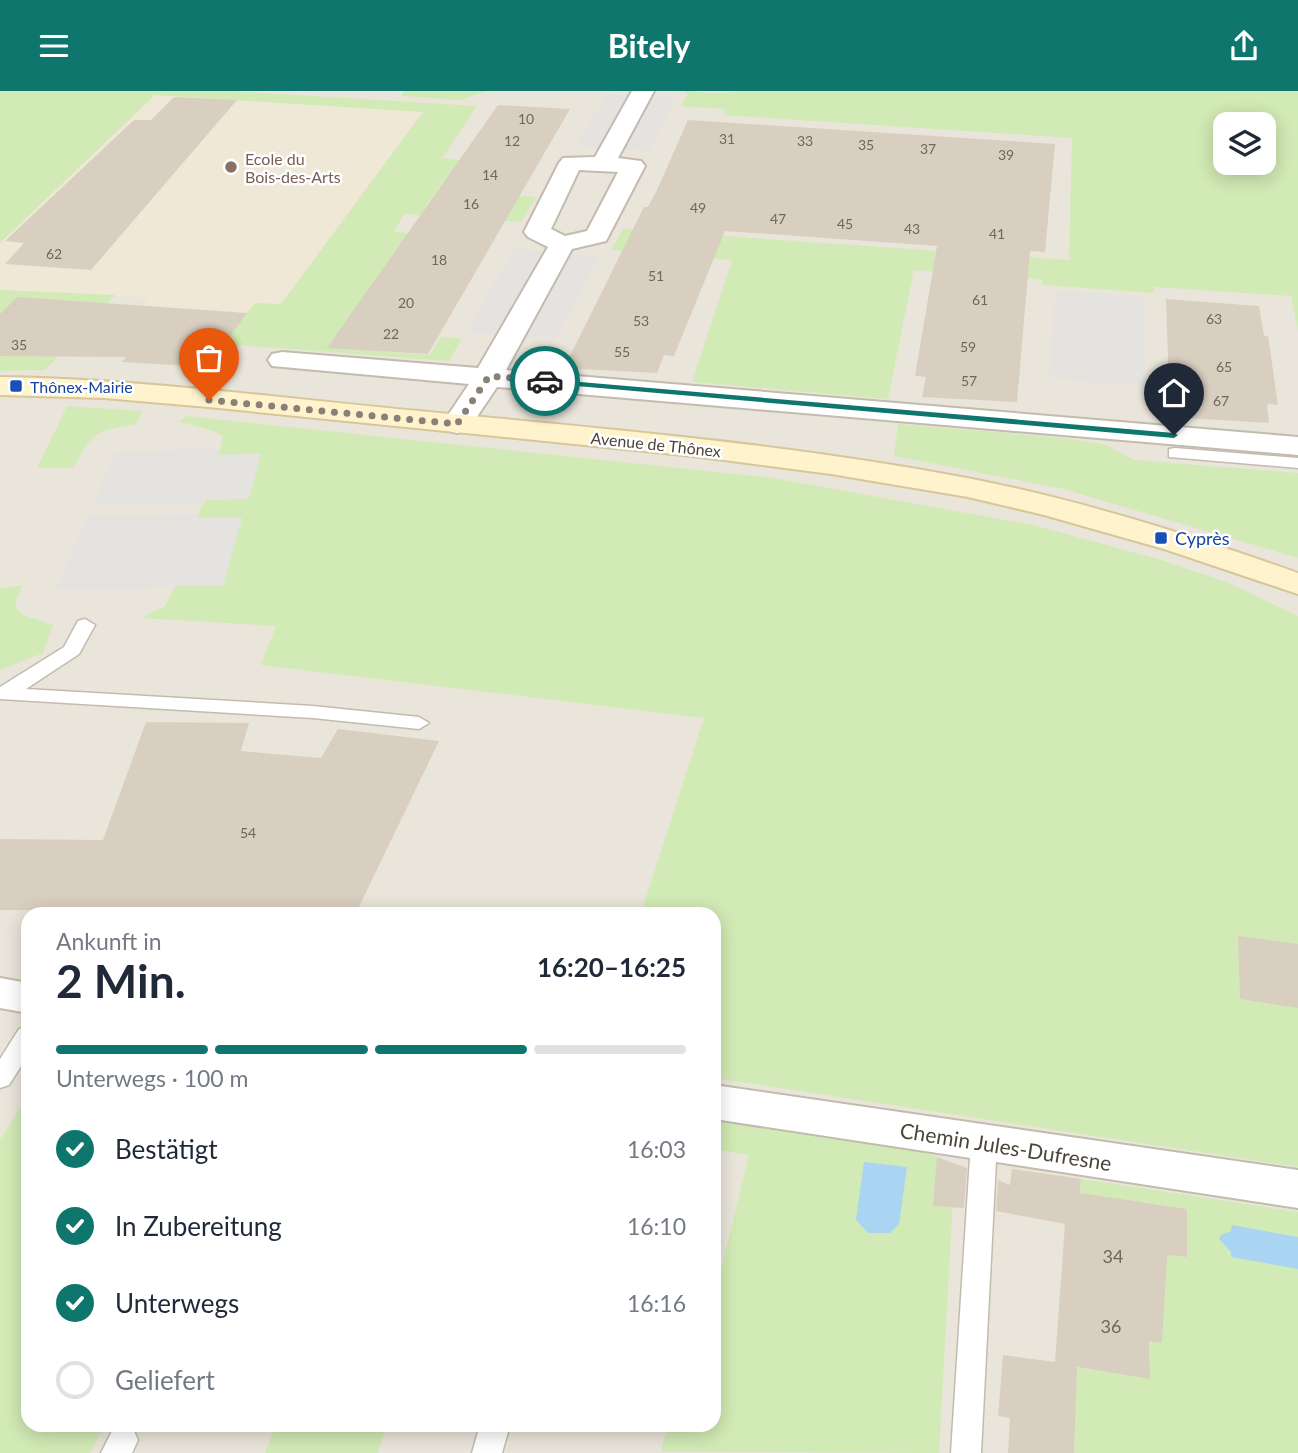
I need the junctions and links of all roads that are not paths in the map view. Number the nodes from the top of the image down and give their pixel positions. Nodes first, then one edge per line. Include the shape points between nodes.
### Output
1 (643, 91) edge
2 (603, 164) junction
3 (562, 244) junction
4 (282, 360) dead end
5 (489, 376) junction
6 (0, 386) edge
7 (457, 424) junction
8 (1298, 446) edge
9 (1175, 453) dead end
10 (1298, 463) edge
11 (1298, 584) edge
12 (85, 625) dead end
13 (3, 693) edge
14 (419, 723) dead end
15 (0, 993) edge
16 (21, 997) edge
17 (21, 1046) edge
18 (0, 1079) edge
19 (721, 1103) edge
20 (985, 1142) junction
21 (1298, 1189) edge
22 (493, 1432) edge
23 (487, 1453) edge
24 (966, 1453) edge

1 - 2 street
2 - 3 street via 571,163 537,232
2 - 3 street via 633,166 597,236
3 - 5 street
4 - 5 street
5 - 7 street
5 - 8 street
6 - 7 main road, Avenue de Thônex via 125,392
7 - 11 main road, Avenue de Thônex via 777,458 968,488 1146,533
9 - 10 lane
12 - 13 lane via 72,650
13 - 14 lane
15 - 16 street
17 - 18 lane
19 - 20 street, Chemin Jules-Dufresne
20 - 21 street, Chemin Jules-Dufresne
20 - 24 lane
22 - 23 lane

